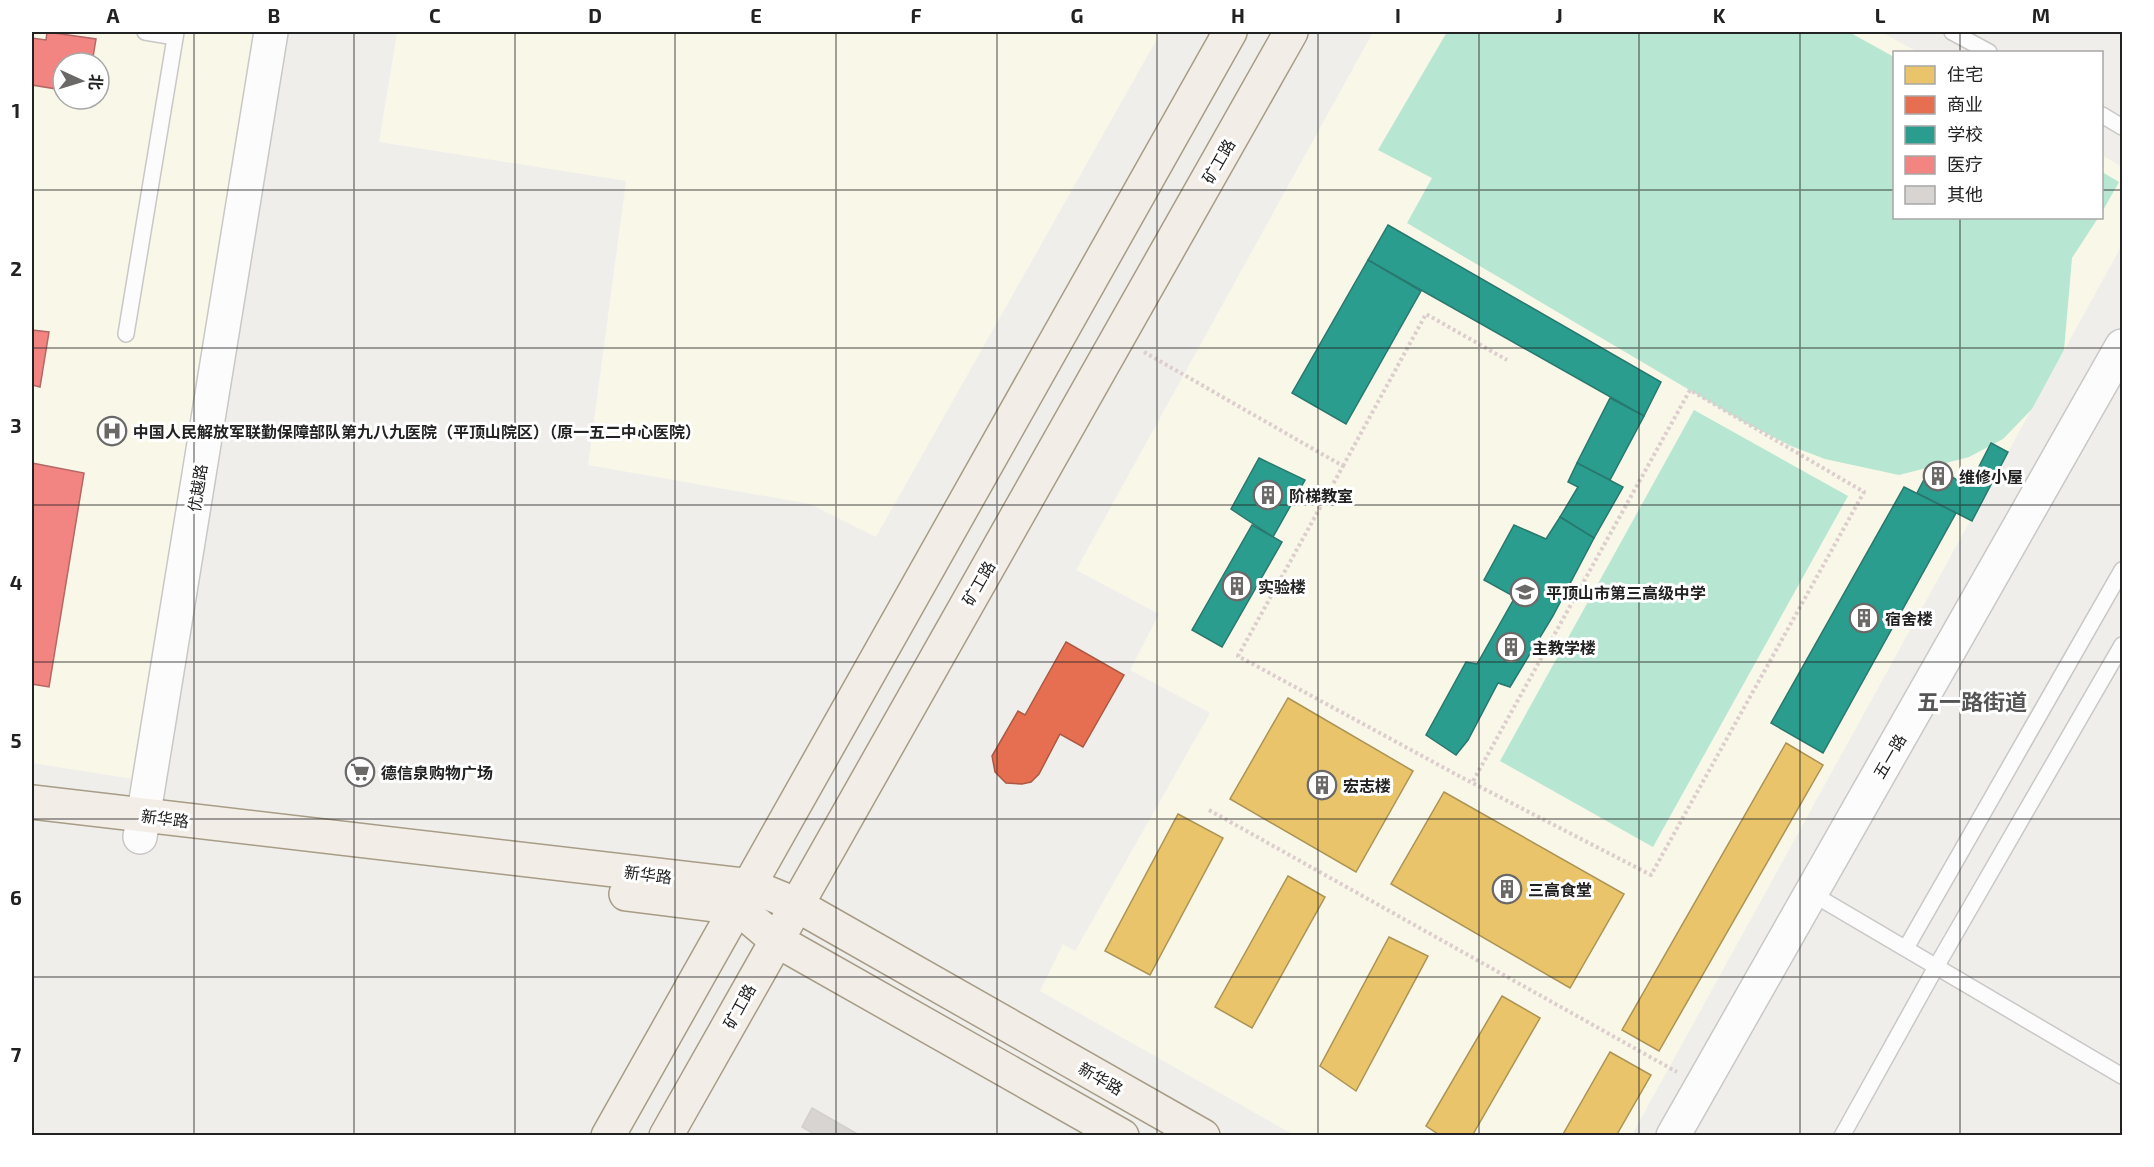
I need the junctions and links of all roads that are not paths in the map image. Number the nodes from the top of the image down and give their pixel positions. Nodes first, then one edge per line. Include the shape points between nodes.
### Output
1 (145, 32) edge
2 (271, 32) edge
3 (1230, 32) edge
4 (1291, 32) edge
5 (1952, 32) edge
6 (175, 34) edge
7 (1987, 51) edge
8 (2103, 117) edge
9 (2122, 127) edge
10 (126, 334) dead end
11 (2122, 346) edge
12 (2122, 570) edge
13 (2122, 645) edge
14 (32, 802) edge
15 (32, 822) edge
16 (142, 826) junction
17 (1811, 893) junction
18 (744, 897) junction
19 (795, 904) junction
20 (776, 940) junction
21 (1906, 948) junction
22 (1936, 967) junction
23 (2122, 1076) edge
24 (608, 1136) edge
25 (666, 1136) edge
26 (1122, 1136) edge
27 (1203, 1136) edge
28 (1673, 1136) edge
29 (1842, 1136) edge

1 - 6 lane
2 - 16 street, 优越路
3 - 18 main road
4 - 19 main road, 矿工路
5 - 7 lane
6 - 10 lane
8 - 9 lane
11 - 17 street, 五一路
12 - 21 lane
13 - 22 lane
14 - 16 main road, 新华路
15 - 16 main road, 新华路
16 - 18 main road, 新华路
17 - 21 lane
17 - 28 street, 五一路
18 - 19 main road, 新华路
18 - 20 main road
18 - 24 main road
19 - 20 main road, 矿工路
19 - 27 main road, 新华路
20 - 25 main road, 矿工路
20 - 26 main road
21 - 22 lane
22 - 23 lane
22 - 29 lane

